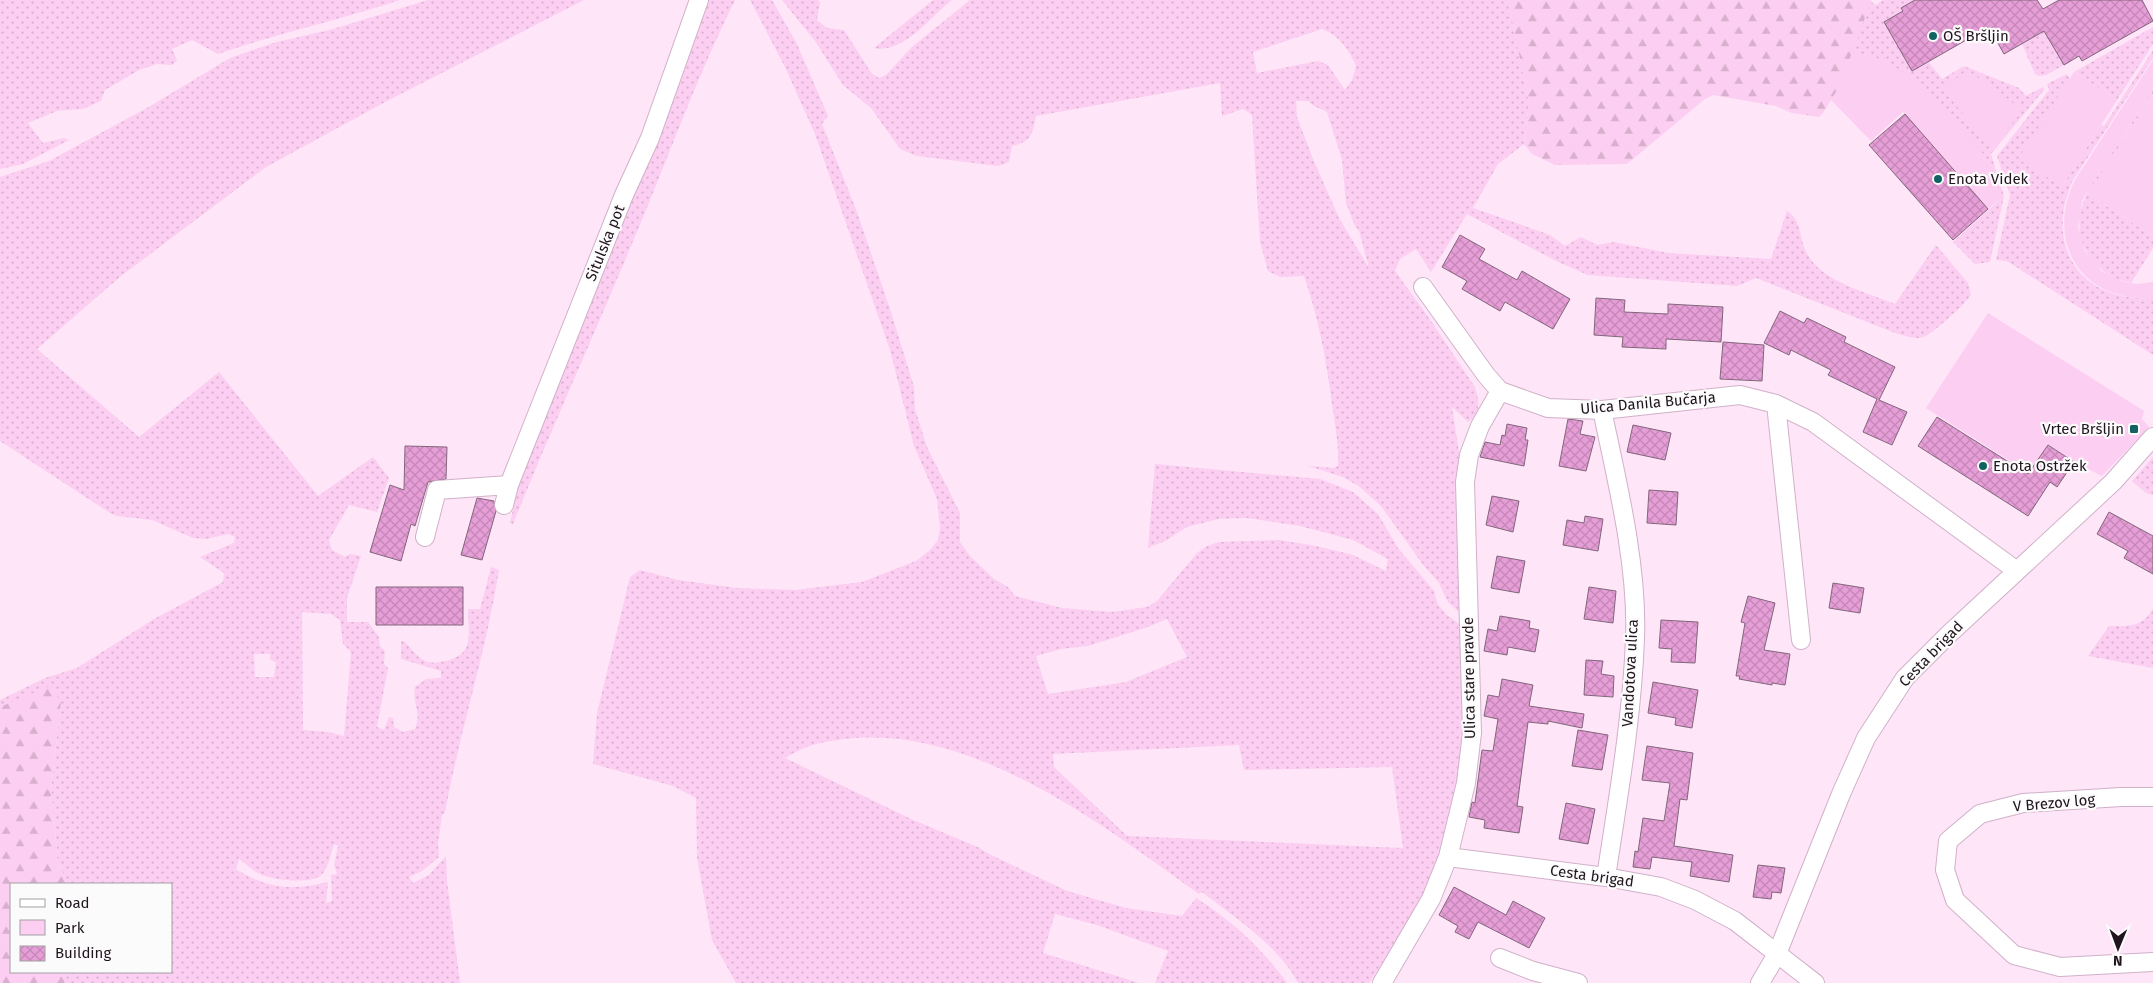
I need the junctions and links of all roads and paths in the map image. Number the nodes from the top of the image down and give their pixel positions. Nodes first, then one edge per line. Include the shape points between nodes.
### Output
1 (699, 0) edge
2 (1423, 287) dead end
3 (1500, 391) junction
4 (1776, 404) junction
5 (1602, 410) junction
6 (2153, 437) edge
7 (509, 485) junction
8 (504, 506) dead end
9 (425, 537) dead end
10 (2018, 571) junction
11 (1801, 640) dead end
12 (2153, 797) edge
13 (1448, 857) junction
14 (1606, 877) junction
15 (1777, 954) junction
16 (1500, 958) dead end
17 (2153, 962) edge
18 (1382, 983) edge
19 (1578, 983) edge
20 (1760, 983) edge
21 (1815, 983) edge

1 - 7 street, Situlska pot via 650,138 624,195
2 - 3 street
3 - 5 street, Ulica Danila Bučarja via 1548,408
3 - 13 street, Ulica stare pravde via 1474,440 1465,482 1472,733 1466,783
4 - 5 street, Ulica Danila Bučarja via 1740,395
4 - 10 street, Ulica Danila Bučarja via 1813,422
4 - 11 street
5 - 14 street, Vandotova ulica via 1629,551 1635,638 1626,741
6 - 10 street, Cesta brigad via 2113,482
7 - 8 street, Situlska pot
7 - 9 street via 437,490
10 - 15 street, Cesta brigad via 1905,678 1883,710 1866,738 1841,794
12 - 17 street, V Brezov log via 2023,803 1980,814 1948,841 1945,870 1955,900 2014,955 2060,967
13 - 14 street, Cesta brigad
13 - 18 street, Ulica stare pravde via 1431,898
14 - 15 street, Cesta brigad via 1661,887 1695,900 1735,921
15 - 20 street, Cesta brigad
15 - 21 street
16 - 19 street

